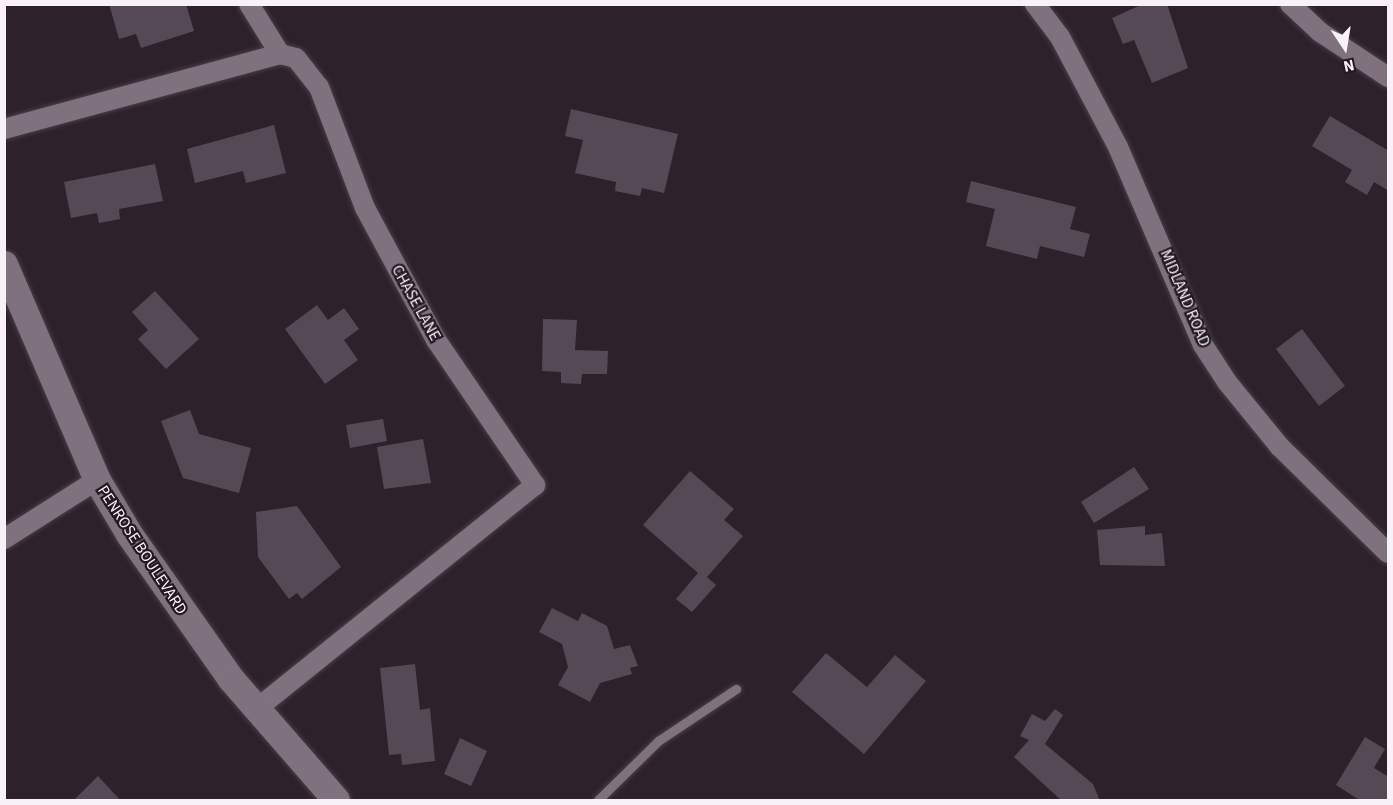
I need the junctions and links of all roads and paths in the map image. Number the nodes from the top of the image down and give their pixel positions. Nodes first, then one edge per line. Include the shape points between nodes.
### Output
1 (249, 4) edge
2 (1035, 4) edge
3 (1290, 4) edge
4 (280, 54) junction
5 (1389, 77) edge
6 (4, 129) edge
7 (4, 264) edge
8 (97, 480) junction
9 (4, 539) edge
10 (1389, 553) edge
11 (736, 689) dead end
12 (256, 709) junction
13 (336, 801) edge
14 (598, 801) edge

1 - 4 street
2 - 10 street, MIDLAND ROAD via 1060,37 1118,147 1203,345 1227,382 1280,447
3 - 5 street via 1320,32
4 - 6 street
4 - 12 street, CHASE LANE via 296,58 319,87 390,256 463,387 535,485
7 - 8 street, PENROSE BOULEVARD
8 - 9 street
8 - 12 street, PENROSE BOULEVARD via 169,596
11 - 14 lane via 658,741
12 - 13 street, PENROSE BOULEVARD

